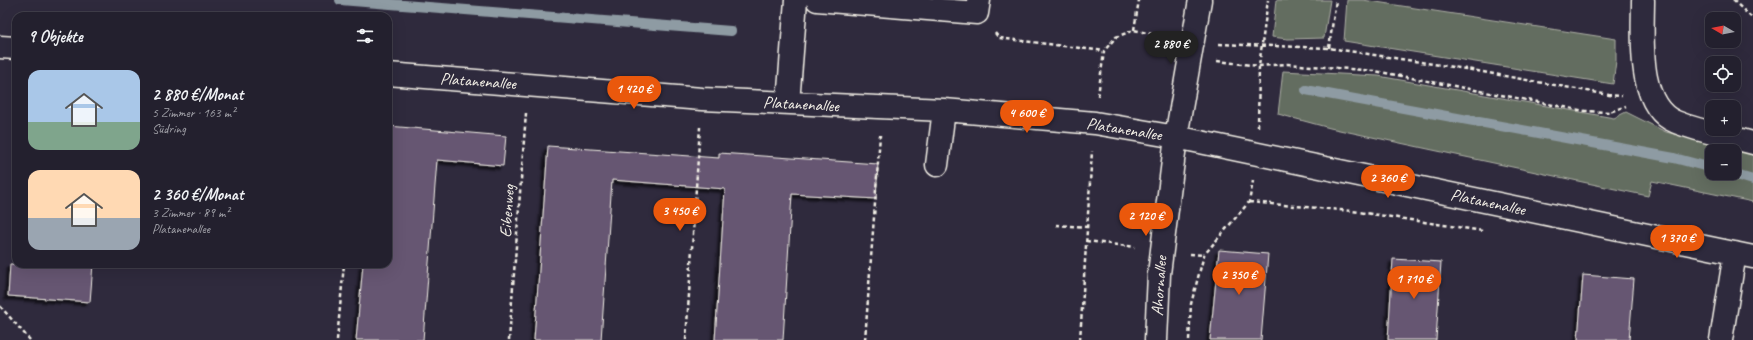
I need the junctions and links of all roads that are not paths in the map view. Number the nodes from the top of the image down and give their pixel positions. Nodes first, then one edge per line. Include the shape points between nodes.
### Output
1 (796, 0) edge
2 (817, 0) edge
3 (1200, 0) edge
4 (1643, 0) edge
5 (978, 6) edge
6 (0, 47) edge
7 (12, 48) edge
8 (392, 74) edge
9 (788, 103) junction
10 (944, 110) junction
11 (1176, 137) junction
12 (1753, 143) edge
13 (938, 165) dead end
14 (1744, 255) edge
15 (1156, 340) edge
16 (1721, 340) edge

1 - 9 street
2 - 5 street
3 - 11 street, Ahornallee
4 - 12 street via 1644,66 1651,96 1660,112 1675,122
6 - 7 street
8 - 9 street, Platanenallee via 702,99
9 - 10 street, Platanenallee
10 - 11 street, Platanenallee via 1095,124
10 - 13 street
11 - 14 street, Platanenallee
11 - 15 street, Ahornallee via 1159,274
14 - 16 street

